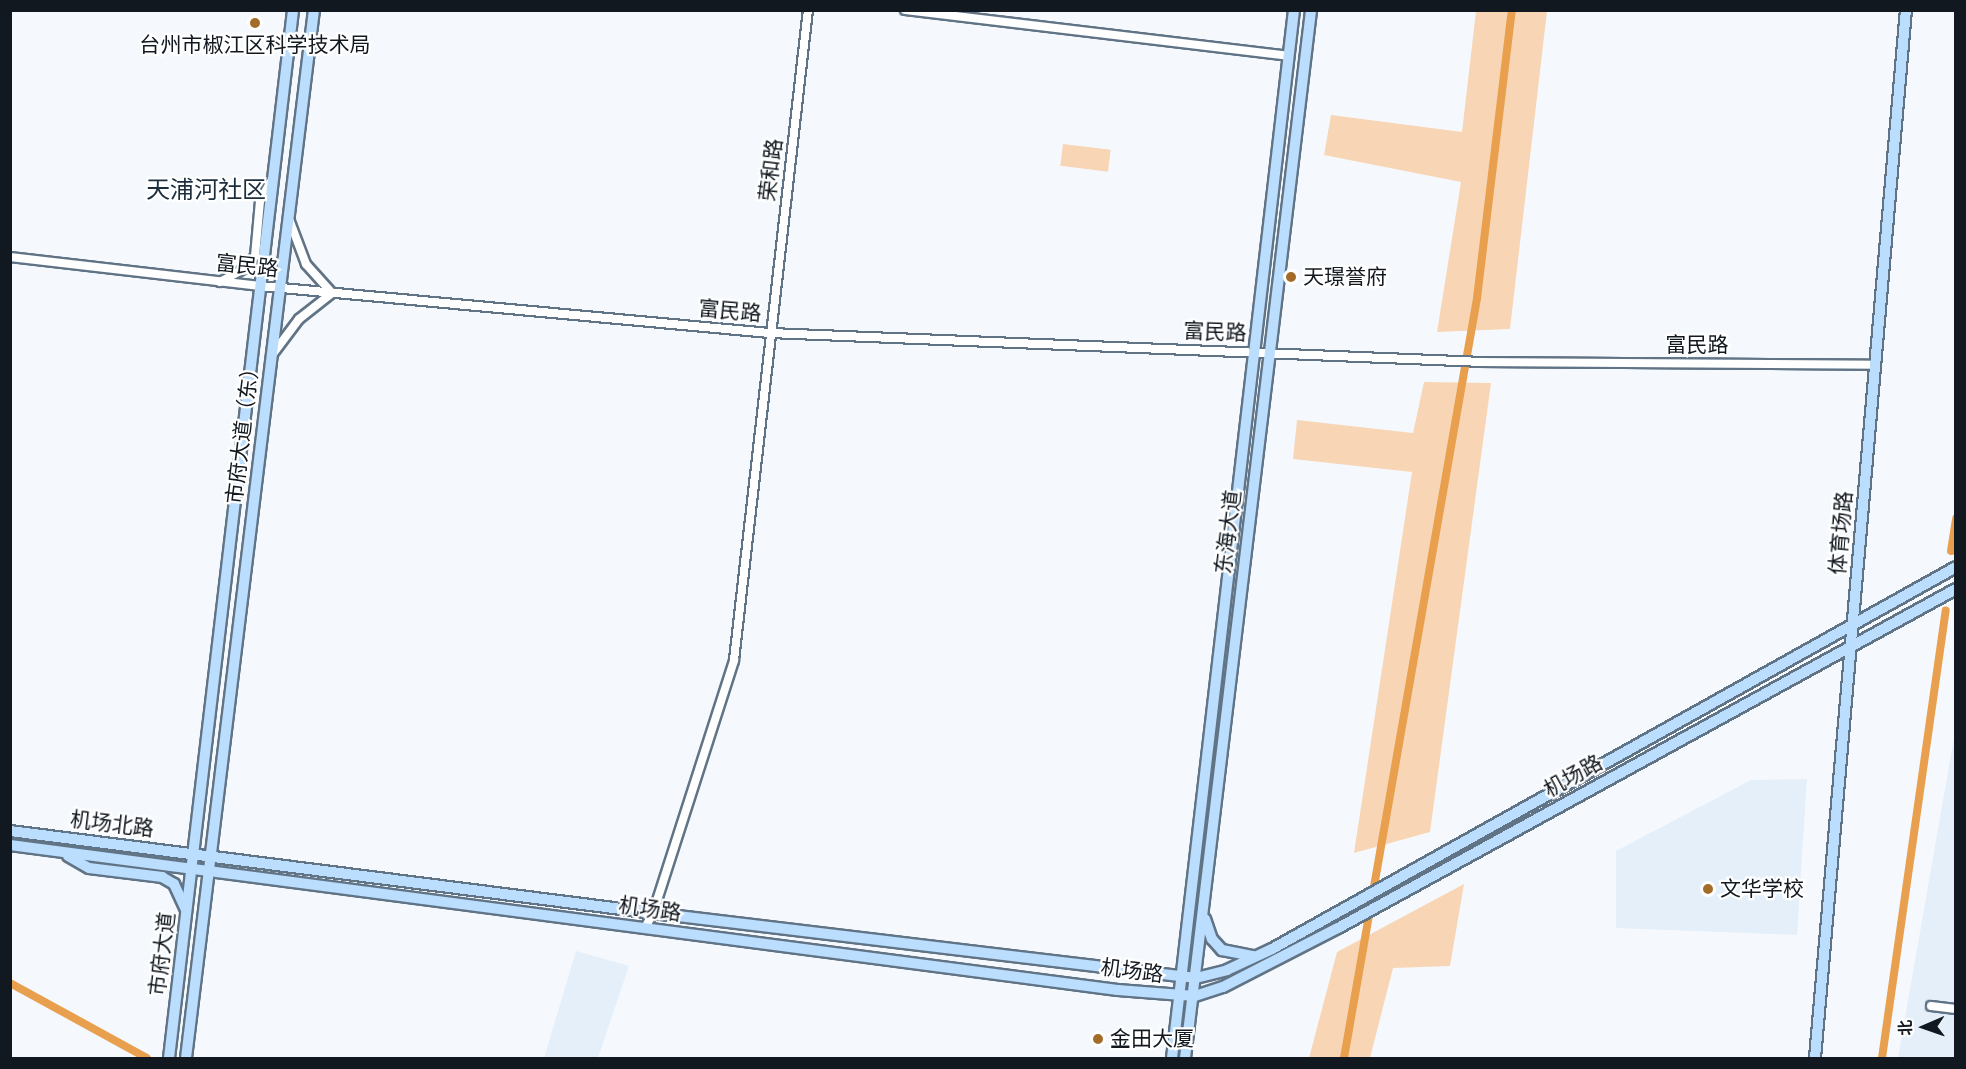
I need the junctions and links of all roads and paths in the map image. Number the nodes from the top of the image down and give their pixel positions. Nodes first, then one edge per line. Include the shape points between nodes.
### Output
1 (293, 10) edge
2 (314, 10) edge
3 (808, 10) edge
4 (904, 10) edge
5 (1294, 10) edge
6 (1311, 10) edge
7 (1906, 10) edge
8 (1288, 56) junction
9 (273, 176) junction
10 (288, 219) junction
11 (10, 257) edge
12 (220, 282) junction
13 (260, 286) junction
14 (280, 288) junction
15 (332, 293) junction
16 (770, 333) junction
17 (1253, 351) junction
18 (1269, 352) junction
19 (272, 356) junction
20 (1875, 365) junction
21 (1956, 567) edge
22 (1956, 589) edge
23 (1853, 622) junction
24 (1851, 647) junction
25 (10, 831) edge
26 (10, 845) edge
27 (63, 852) junction
28 (194, 854) junction
29 (209, 856) junction
30 (192, 867) junction
31 (208, 869) junction
32 (187, 911) junction
33 (652, 913) junction
34 (1204, 913) junction
35 (645, 928) junction
36 (1256, 956) junction
37 (1183, 978) junction
38 (1196, 978) junction
39 (1195, 996) junction
40 (1182, 997) junction
41 (1931, 1006) dead end
42 (1956, 1009) edge
43 (169, 1059) edge
44 (186, 1059) edge
45 (1172, 1059) edge
46 (1185, 1059) edge
47 (1815, 1059) edge

1 - 9 main road, 市府大道（东）
2 - 10 main road, 市府大道（东）
3 - 16 street, 荣和路
4 - 8 street
5 - 8 main road, 东海大道
6 - 18 main road, 东海大道
7 - 20 main road, 体育场路
8 - 17 main road, 东海大道
9 - 12 street via 260,201 255,256 245,268
9 - 13 main road, 市府大道（东）
10 - 14 main road, 市府大道（东）
10 - 15 street via 306,264
11 - 12 street, 富民路
12 - 13 street, 富民路
13 - 14 street, 富民路
13 - 28 main road, 市府大道（东）
14 - 15 street, 富民路
14 - 19 main road, 市府大道（东）
15 - 16 street, 富民路
15 - 19 street via 299,319
16 - 17 street, 富民路
16 - 33 street, 荣和路 via 734,660
17 - 18 street, 富民路
17 - 37 main road, 东海大道
18 - 20 street, 富民路 via 1483,362
18 - 34 main road, 东海大道
19 - 29 main road, 市府大道（东）
20 - 23 main road, 体育场路
21 - 23 main road, 机场路
22 - 24 main road, 机场路
23 - 24 main road, 体育场路
23 - 36 main road, 机场路
24 - 39 main road, 机场路 via 1338,928 1223,987
24 - 47 main road, 体育场路
25 - 28 main road, 机场北路
26 - 27 main road, 机场北路
27 - 30 main road, 机场北路
27 - 32 main road via 89,868 162,877 174,884
28 - 29 main road, 机场北路
28 - 30 main road, 市府大道
29 - 31 main road, 市府大道
29 - 33 main road, 机场路
30 - 31 main road, 机场北路
30 - 32 main road, 市府大道
31 - 35 main road, 机场路
31 - 44 main road, 市府大道
32 - 43 main road, 市府大道
33 - 35 street, 荣和路
33 - 37 main road, 机场路
34 - 36 main road via 1212,939 1222,950
34 - 38 main road, 东海大道
35 - 40 main road, 机场路
36 - 38 main road, 机场路 via 1227,970
37 - 38 main road, 机场路
37 - 40 main road, 东海大道
38 - 39 main road, 东海大道
39 - 40 main road, 机场路
39 - 46 main road, 东海大道
40 - 45 main road, 东海大道
41 - 42 street

